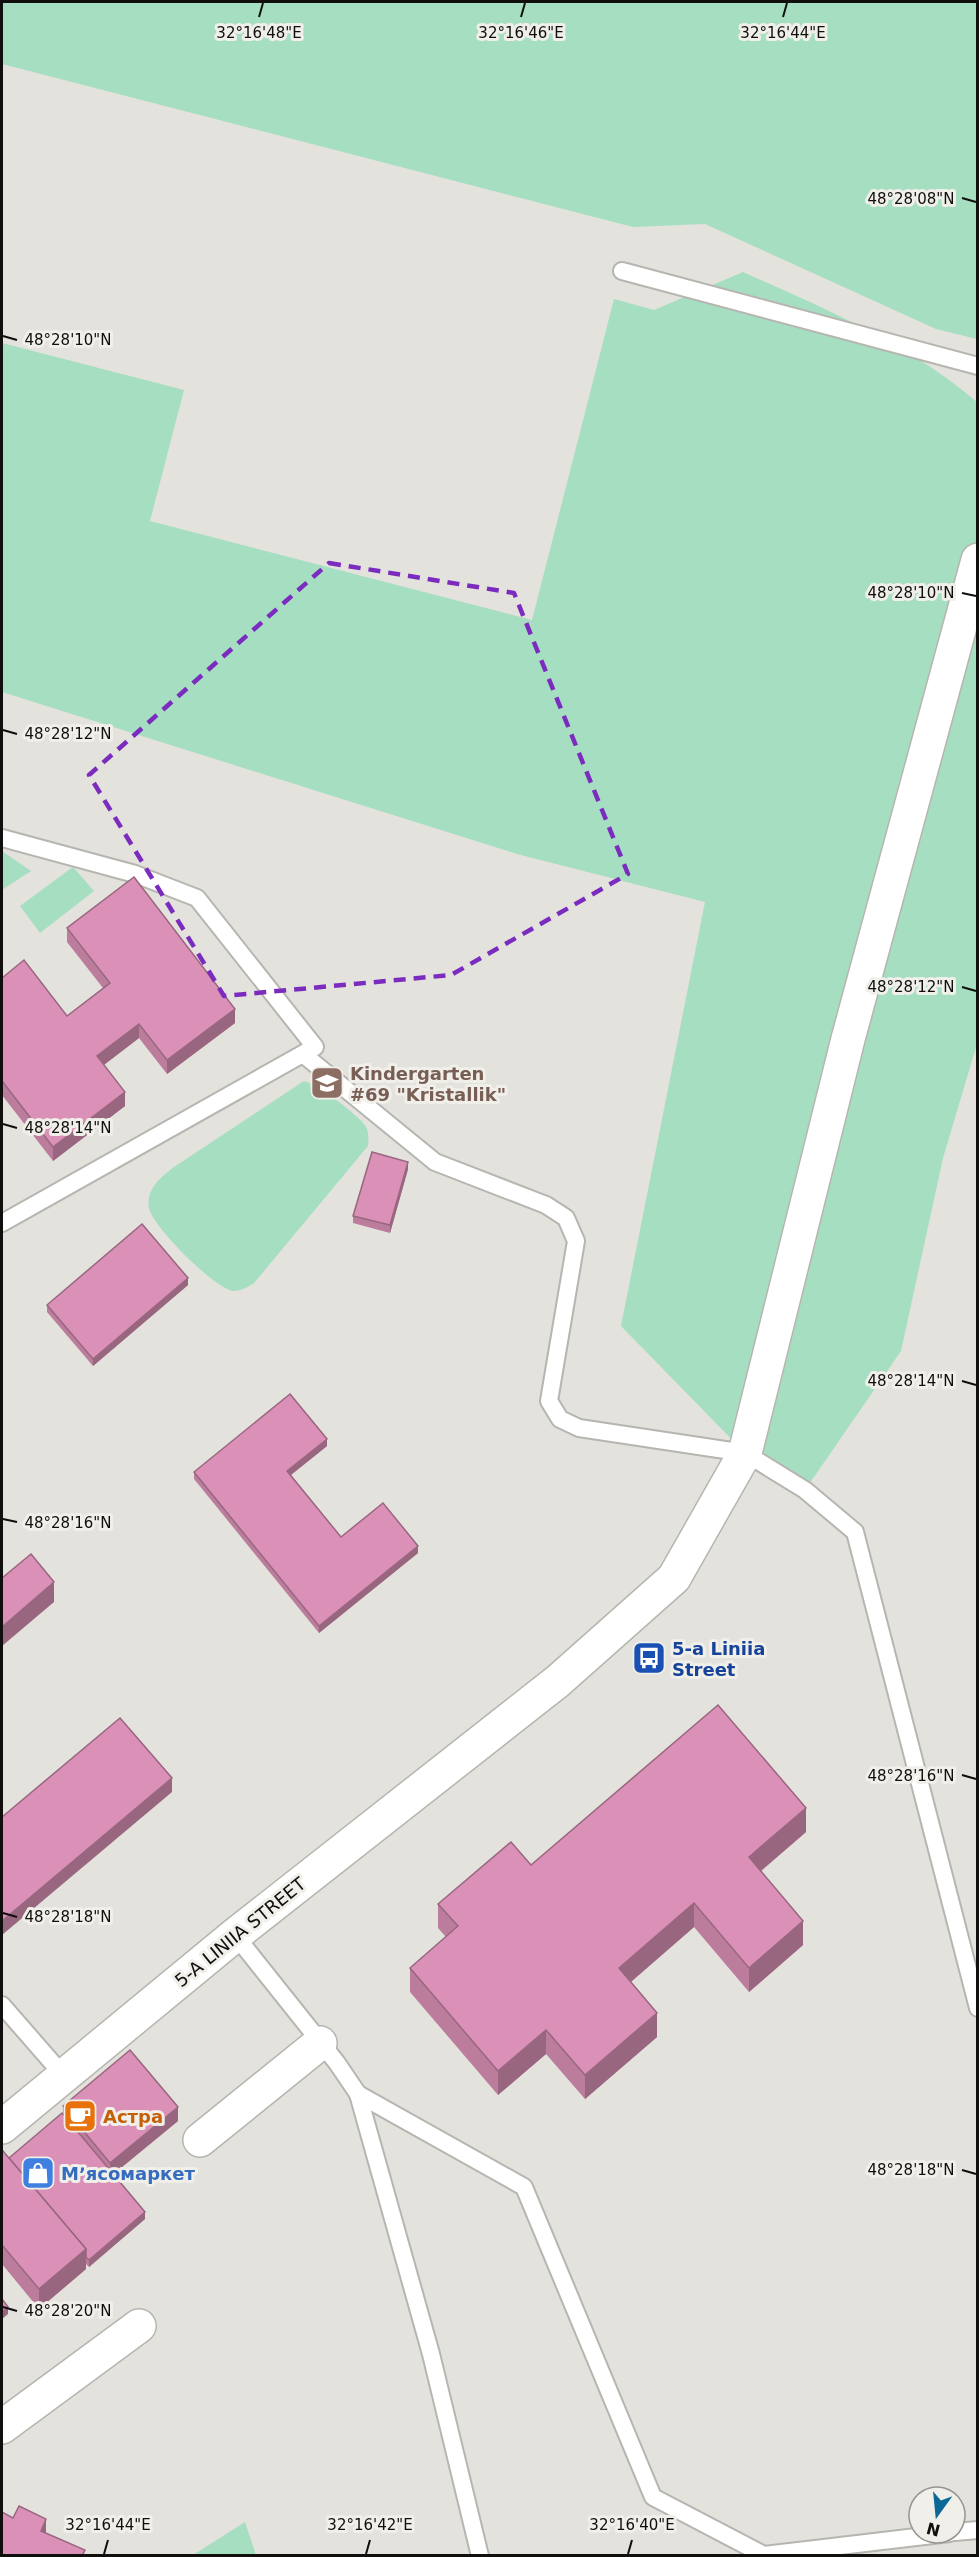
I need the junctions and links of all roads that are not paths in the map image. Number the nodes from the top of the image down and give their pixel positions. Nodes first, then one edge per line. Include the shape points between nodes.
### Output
1 (622, 271) dead end
2 (978, 366) edge
3 (978, 560) edge
4 (2, 838) edge
5 (304, 1055) junction
6 (2, 1223) edge
7 (745, 1453) junction
8 (235, 1935) junction
9 (2, 2005) edge
10 (978, 2008) edge
11 (320, 2043) junction
12 (63, 2075) junction
13 (358, 2094) junction
14 (2, 2127) edge
15 (200, 2140) dead end
16 (139, 2326) dead end
17 (2, 2427) edge
18 (907, 2538) edge
19 (480, 2556) edge

1 - 2 lane
3 - 7 street, 5-A LINIIA STREET via 848,1040
4 - 5 lane via 135,874 197,898 315,1047
5 - 6 lane
5 - 7 lane via 435,1162 546,1205 566,1218 576,1241 549,1401 560,1419 579,1428
7 - 8 street, 5-A LINIIA STREET via 674,1578 558,1682
7 - 10 lane via 805,1490 855,1532
8 - 11 lane
8 - 12 street, 5-A LINIIA STREET
9 - 12 lane
11 - 13 lane
11 - 15 street
12 - 14 street, 5-A LINIIA STREET
13 - 18 lane via 524,2187 653,2497 764,2555
13 - 19 lane via 431,2354
16 - 17 street

